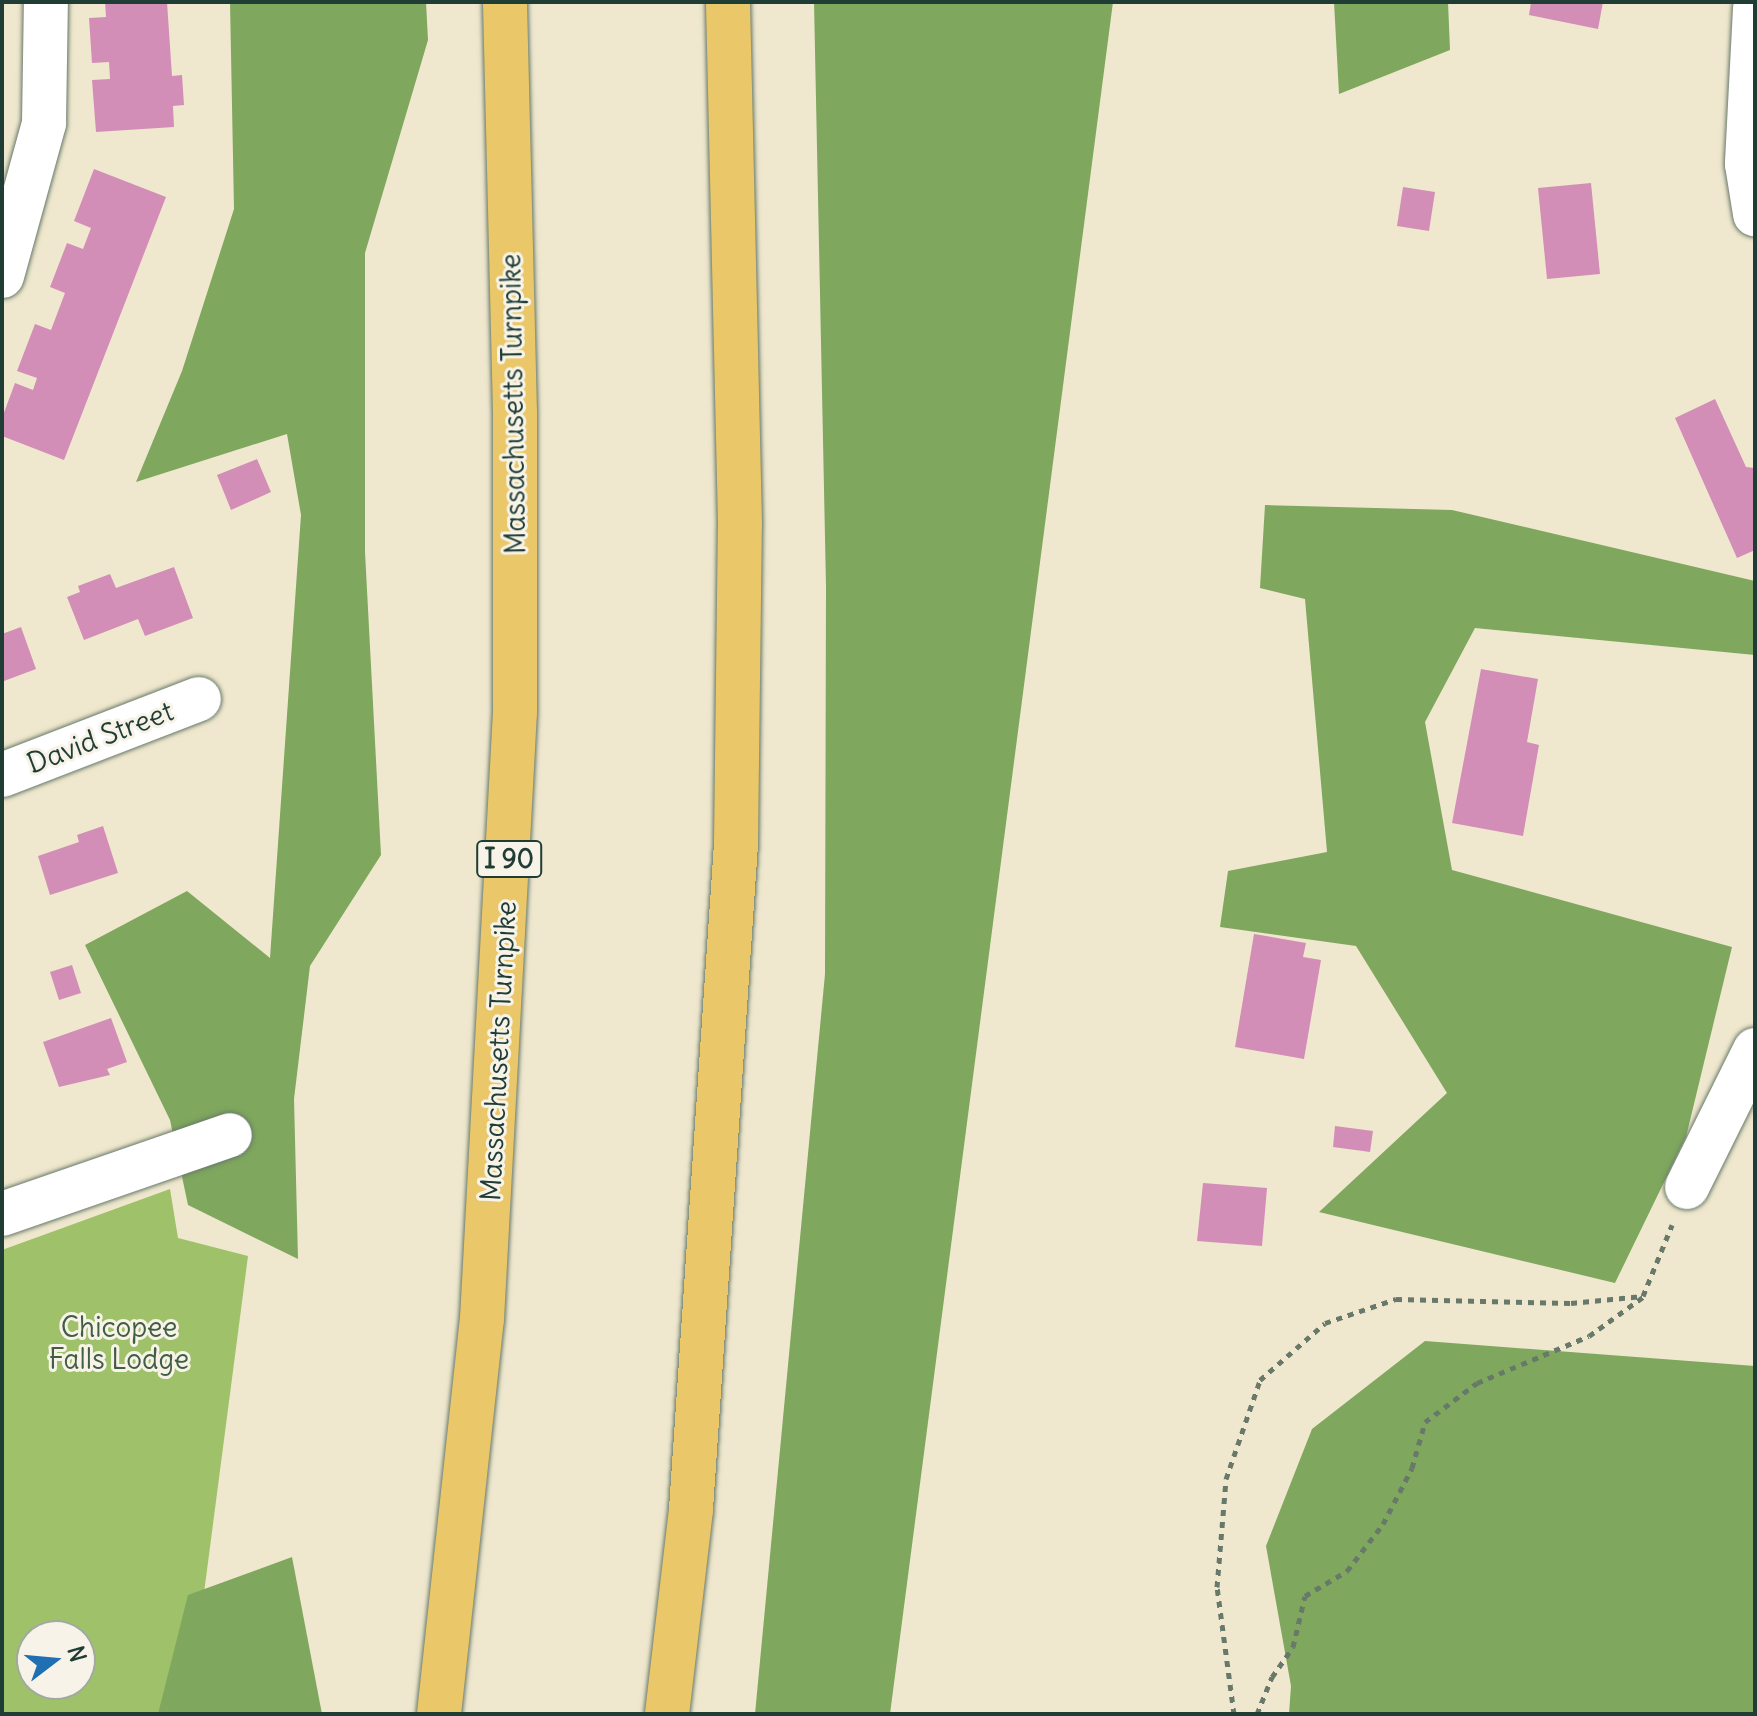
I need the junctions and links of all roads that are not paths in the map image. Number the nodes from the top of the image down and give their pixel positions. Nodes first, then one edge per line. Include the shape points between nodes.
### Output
1 (46, 2) edge
2 (505, 2) edge
3 (728, 2) edge
4 (1755, 9) edge
5 (1755, 214) edge
6 (2, 276) edge
7 (199, 699) dead end
8 (2, 775) edge
9 (1755, 1050) edge
10 (230, 1135) dead end
11 (1687, 1187) road end
12 (2, 1214) edge
13 (439, 1714) edge
14 (667, 1714) edge

1 - 6 street via 44,123
2 - 13 highway, Massachusetts Turnpike / I 90 via 515,413 515,712 482,1319
3 - 14 highway via 740,524 736,843 691,1509
4 - 5 street via 1747,164
7 - 8 street, David Street
9 - 11 street
10 - 12 street

